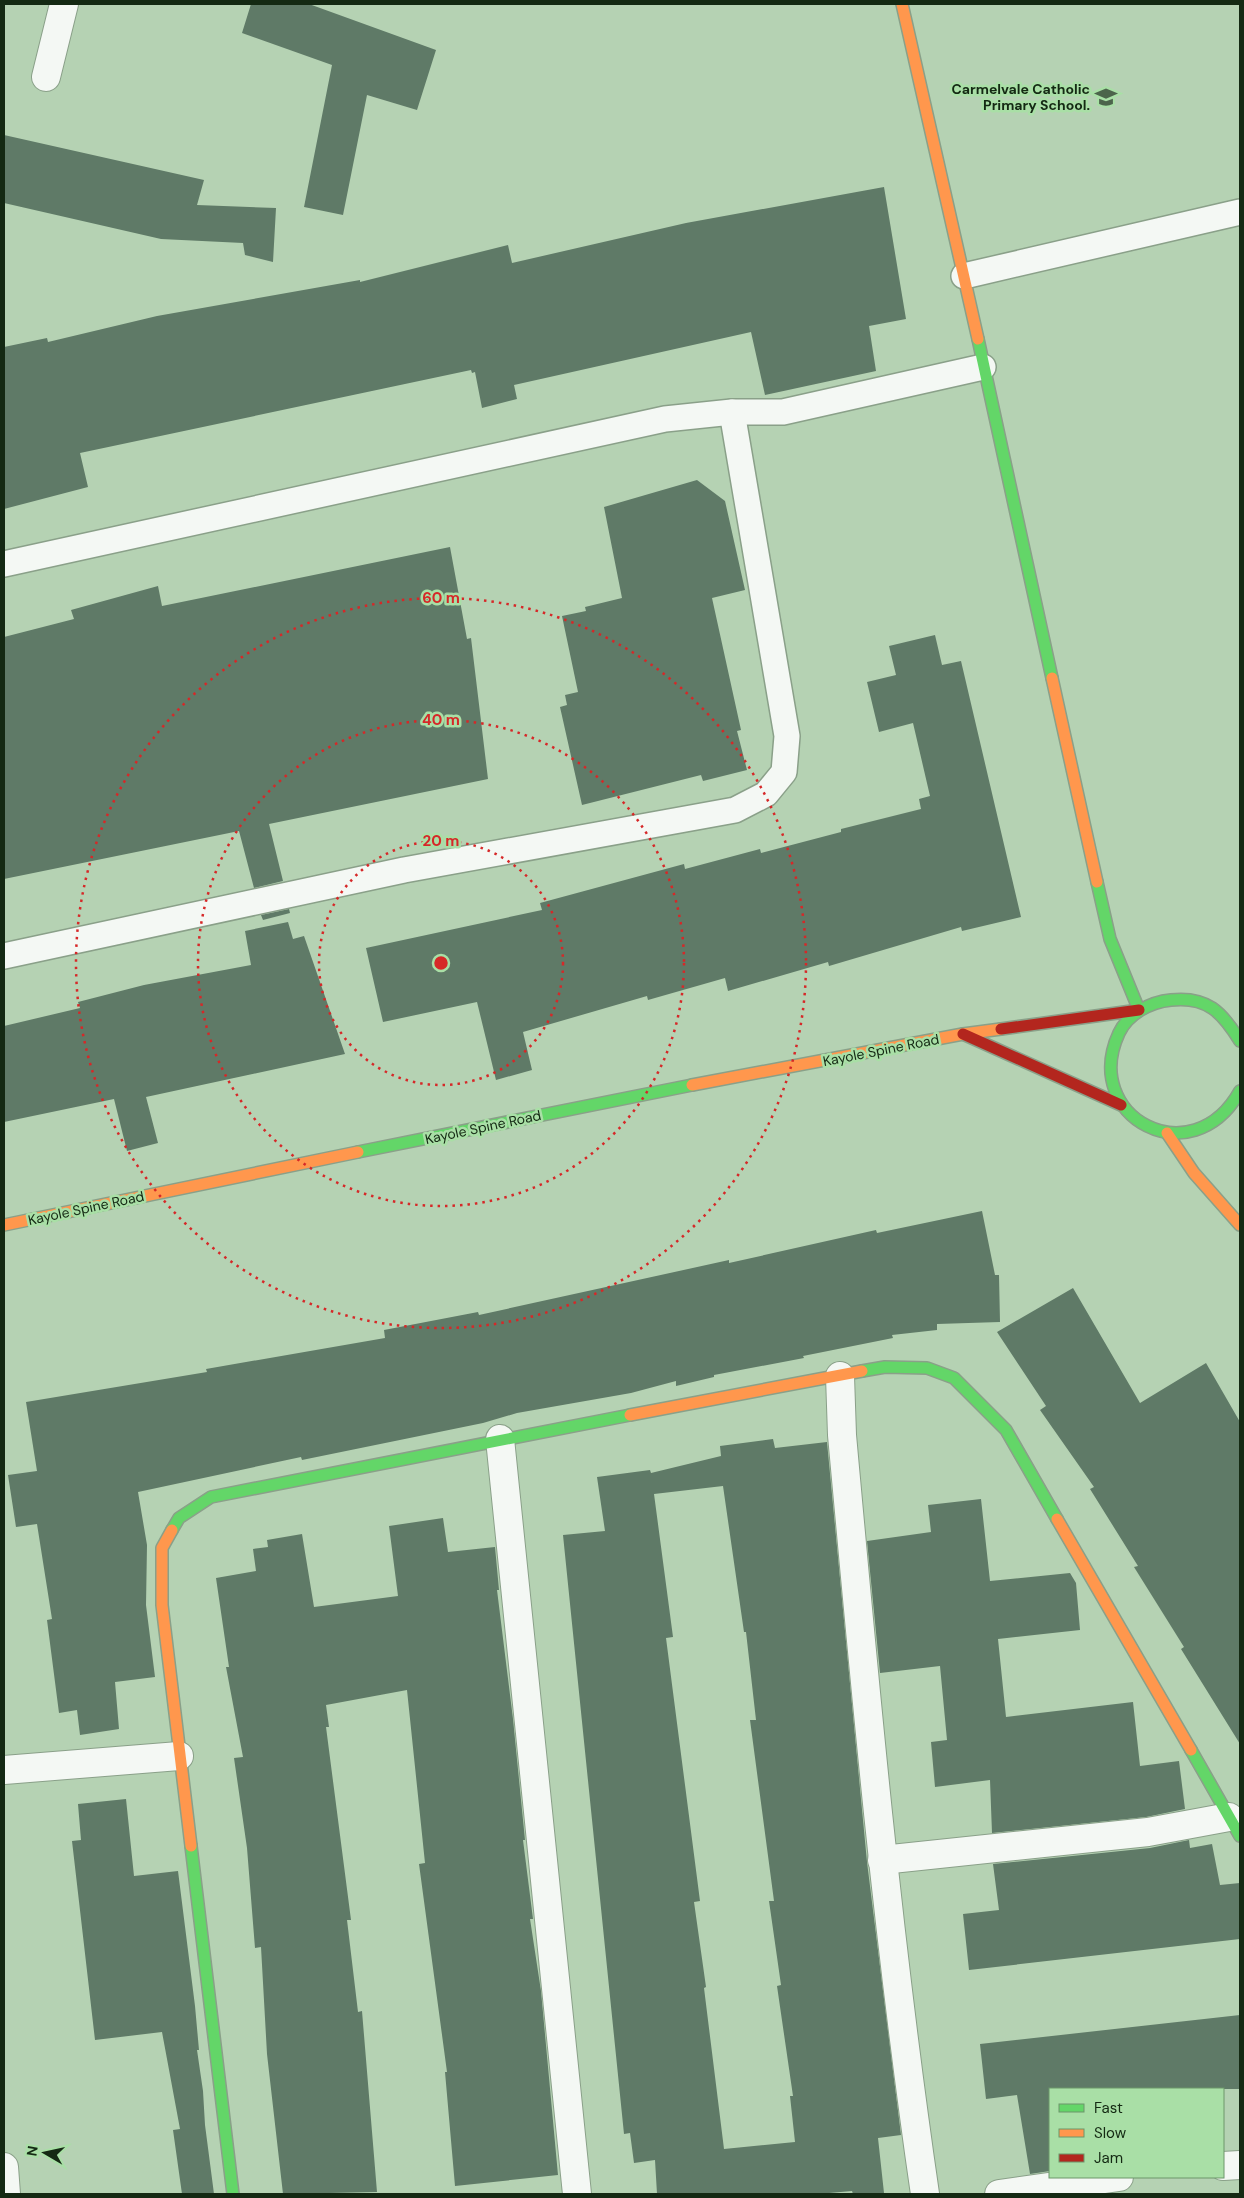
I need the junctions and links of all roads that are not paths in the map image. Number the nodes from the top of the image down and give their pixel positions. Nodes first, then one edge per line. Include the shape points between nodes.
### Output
1 (64, 4) edge
2 (902, 4) edge
3 (46, 77) dead end
4 (1240, 212) edge
5 (964, 276) junction
6 (983, 367) junction
7 (732, 412) junction
8 (4, 564) edge
9 (4, 956) edge
10 (1138, 1010) junction
11 (963, 1034) junction
12 (1240, 1041) edge
13 (1240, 1091) edge
14 (1121, 1105) junction
15 (1167, 1133) junction
16 (4, 1225) edge
17 (1240, 1225) edge
18 (840, 1376) junction
19 (500, 1439) junction
20 (179, 1756) junction
21 (4, 1770) edge
22 (1235, 1827) edge
23 (882, 1860) junction
24 (1240, 2165) edge
25 (1224, 2166) edge
26 (4, 2167) edge
27 (1112, 2178) edge
28 (6, 2194) edge
29 (233, 2194) edge
30 (577, 2194) edge
31 (925, 2194) edge
32 (999, 2194) edge

1 - 3 street
2 - 5 street
4 - 5 lane
5 - 6 street
6 - 7 lane via 783,412
6 - 10 street via 1110,939
7 - 8 lane via 665,418
7 - 9 lane via 787,736 784,772 766,794 736,810 404,870
10 - 11 street, Kayole Spine Road
10 - 12 street via 1159,1000 1181,997 1203,1002 1227,1013
10 - 14 street via 1123,1024 1109,1065 1112,1086
11 - 14 street
11 - 16 street, Kayole Spine Road via 558,1111
13 - 15 street via 1220,1120 1195,1132
14 - 15 street via 1142,1124
15 - 17 street via 1194,1173
18 - 19 street
18 - 22 street via 885,1366 927,1368 954,1378 1006,1430
18 - 23 street via 842,1435
19 - 20 street via 211,1497 179,1518 162,1548 162,1605
19 - 30 street
20 - 21 street
20 - 29 street
22 - 23 street via 1148,1832
23 - 31 street via 906,2068
24 - 25 street
26 - 28 street
27 - 32 street

